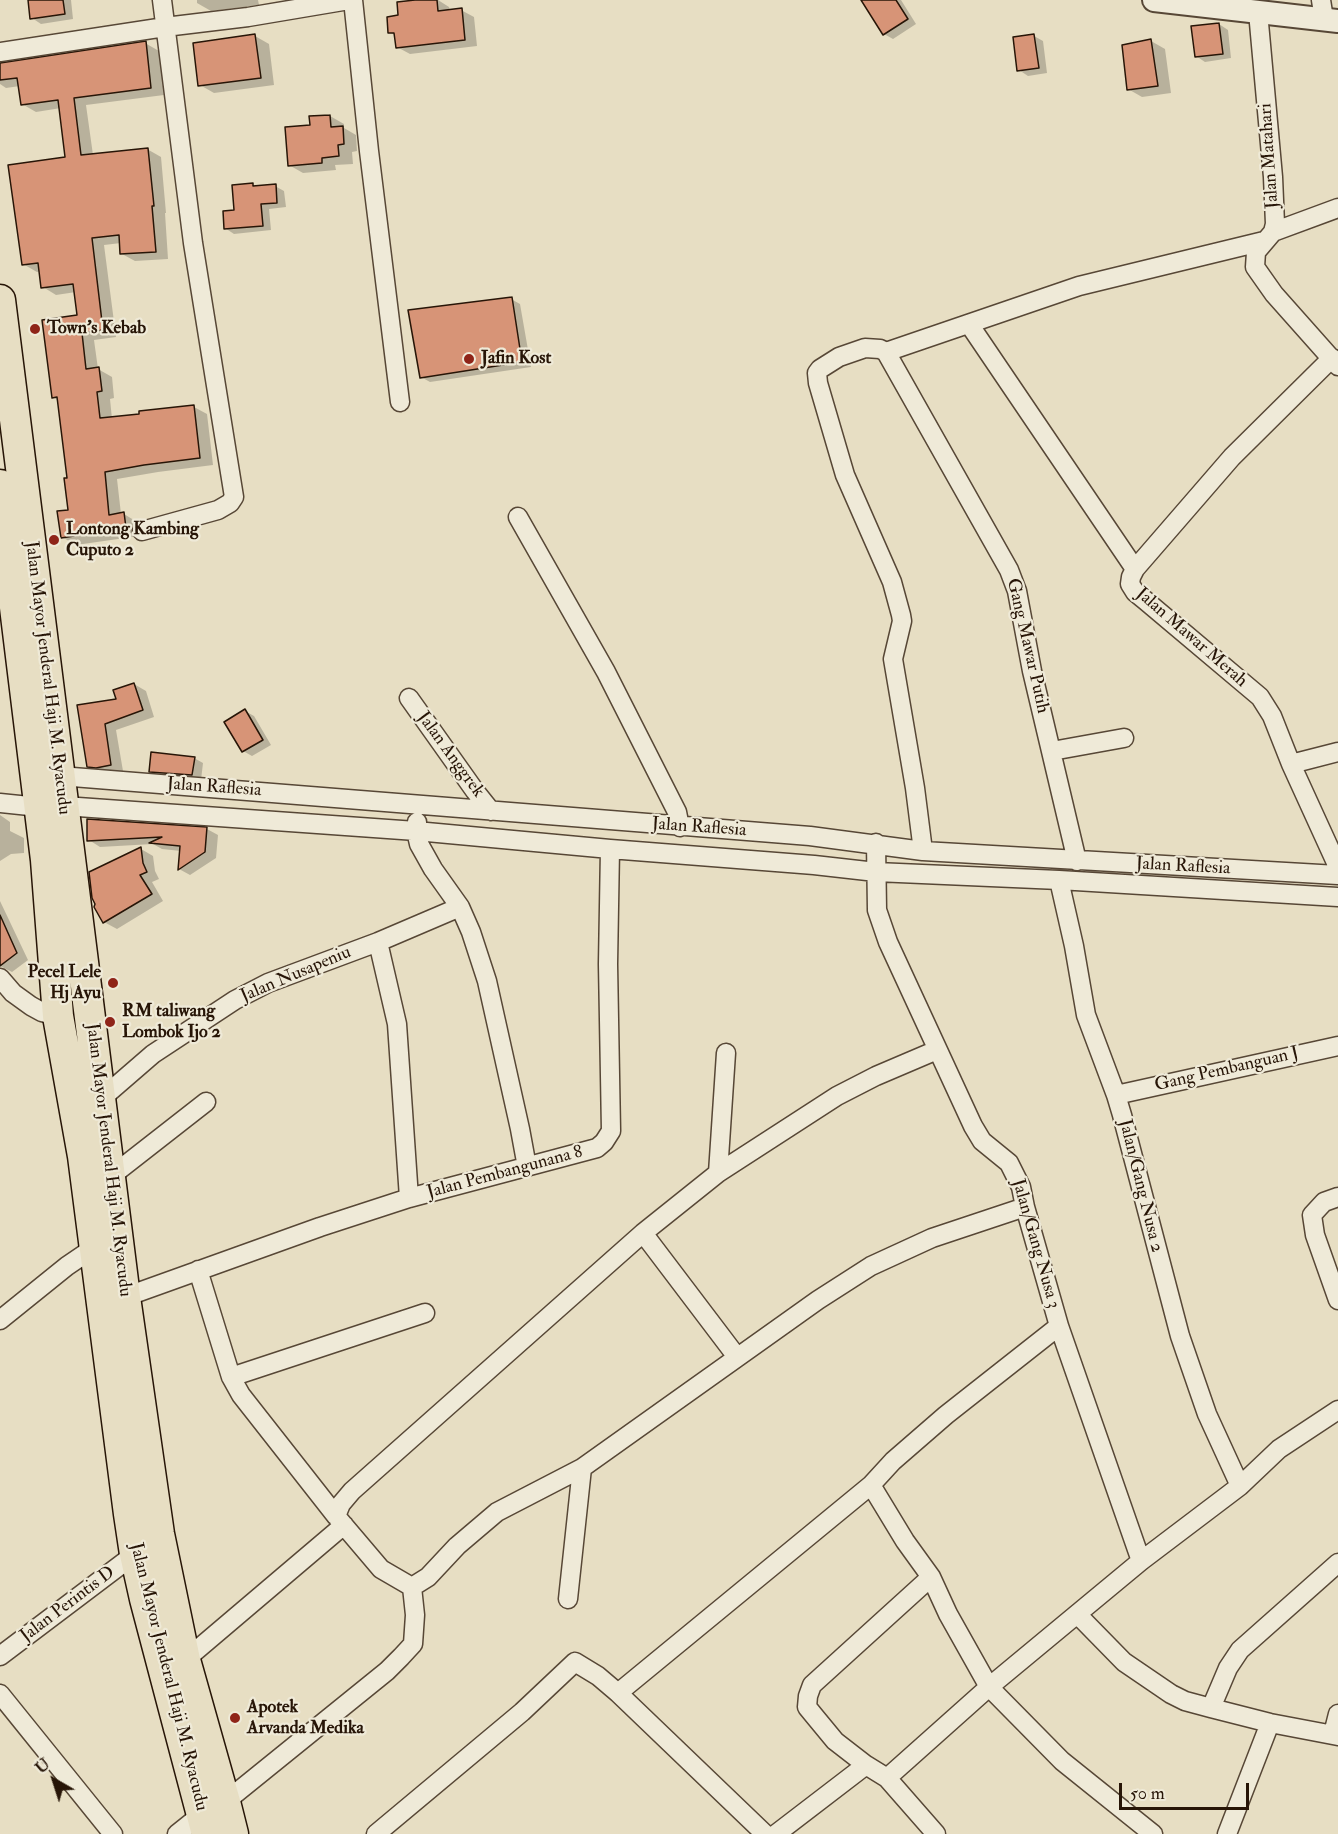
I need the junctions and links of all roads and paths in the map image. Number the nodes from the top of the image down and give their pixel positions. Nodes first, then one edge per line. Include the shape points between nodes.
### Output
1 (162, 0) edge
2 (351, 0) edge
3 (1154, 0) edge
4 (1258, 12) junction
5 (1328, 13) edge
6 (165, 27) junction
7 (0, 52) edge
8 (1338, 208) edge
9 (1268, 236) junction
10 (0, 300) edge
11 (969, 324) junction
12 (886, 352) junction
13 (1335, 362) edge
14 (400, 402) dead end
15 (0, 485) edge
16 (518, 517) dead end
17 (142, 531) dead end
18 (1135, 569) junction
19 (409, 698) dead end
20 (1124, 738) dead end
21 (1052, 751) junction
22 (1338, 752) edge
23 (1291, 764) junction
24 (51, 793) junction
25 (0, 803) edge
26 (491, 811) junction
27 (418, 818) junction
28 (680, 827) junction
29 (876, 845) junction
30 (610, 849) junction
31 (923, 850) junction
32 (1077, 861) junction
33 (1338, 867) edge
34 (1022, 868) junction
35 (875, 870) junction
36 (1338, 875) edge
37 (1059, 880) junction
38 (1338, 897) edge
39 (460, 907) junction
40 (378, 942) junction
41 (0, 978) edge
42 (58, 1016) junction
43 (1338, 1046) edge
44 (937, 1050) junction
45 (726, 1053) dead end
46 (1116, 1095) junction
47 (206, 1102) dead end
48 (101, 1104) junction
49 (83, 1156) junction
50 (527, 1167) junction
51 (718, 1173) junction
52 (110, 1177) junction
53 (1338, 1197) edge
54 (409, 1198) junction
55 (1025, 1207) junction
56 (643, 1233) junction
57 (102, 1242) junction
58 (198, 1270) junction
59 (126, 1297) junction
60 (1338, 1300) edge
61 (425, 1313) dead end
62 (0, 1320) edge
63 (1059, 1326) junction
64 (737, 1357) junction
65 (231, 1377) junction
66 (1338, 1410) edge
67 (582, 1468) junction
68 (871, 1485) junction
69 (1240, 1485) junction
70 (340, 1521) junction
71 (135, 1554) junction
72 (1141, 1561) junction
73 (1338, 1563) edge
74 (931, 1577) junction
75 (412, 1587) junction
76 (568, 1599) dead end
77 (1077, 1614) junction
78 (0, 1656) edge
79 (185, 1660) junction
80 (989, 1687) junction
81 (618, 1693) junction
82 (0, 1694) edge
83 (1211, 1708) junction
84 (1338, 1714) edge
85 (1270, 1724) junction
86 (1335, 1735) edge
87 (866, 1766) junction
88 (886, 1778) junction
89 (211, 1817) edge
90 (113, 1834) edge
91 (177, 1834) edge
92 (233, 1834) edge
93 (376, 1834) edge
94 (765, 1834) edge
95 (776, 1834) edge
96 (936, 1834) edge
97 (1153, 1834) edge
98 (1227, 1834) edge

1 - 6 street
2 - 6 street
2 - 14 street
3 - 4 street
4 - 5 street
4 - 9 street, Jalan Matahari via 1273,177 1275,224
6 - 7 street
6 - 17 street via 193,243 234,497 218,510
8 - 9 street, Jalan Matahari
9 - 11 street via 1079,286
9 - 13 street via 1256,252 1255,267
10 - 24 main road, Jalan Mayor Jenderal Haji M. Ryacudu
11 - 12 street
11 - 18 street
12 - 21 street, Gang Mawar Putih via 1009,570 1020,603
12 - 31 street via 865,348 839,357 817,373 845,475 892,582 901,615 893,659
13 - 18 street, Jalan Mawar Merah via 1232,457
15 - 24 main road, Jalan Mayor Jenderal Haji M. Ryacudu
16 - 28 street via 611,682 677,812
18 - 23 street, Jalan Mawar Merah via 1130,584 1136,592 1260,697
19 - 26 street, Jalan Anggrek
20 - 21 street
21 - 32 street, Gang Mawar Putih
22 - 23 street
23 - 33 street, Jalan Mawar Merah
24 - 25 street
24 - 27 street, Jalan Raflesia
24 - 27 street, Jalan Raflesia
24 - 42 main road, Jalan Mayor Jenderal Haji M. Ryacudu via 46,860
24 - 48 main road, Jalan Mayor Jenderal Haji M. Ryacudu
26 - 27 street, Jalan Raflesia
26 - 28 street, Jalan Raflesia
27 - 30 street, Jalan Raflesia
27 - 39 street via 419,844
28 - 29 street, Jalan Raflesia
29 - 31 street, Jalan Raflesia
29 - 35 street, Jalan/Gang Nusa 3
30 - 35 street, Jalan Raflesia
30 - 50 street, Jalan Pembangunana 8 via 611,1131 597,1148
31 - 34 street, Jalan Raflesia
32 - 34 street, Jalan Raflesia
32 - 36 street, Jalan Raflesia
34 - 35 street, Jalan Raflesia
34 - 37 street, Jalan Raflesia
35 - 44 street, Jalan/Gang Nusa 3 via 877,910 888,942
37 - 38 street, Jalan Raflesia
37 - 46 street, Jalan/Gang Nusa 2 via 1086,1015
39 - 40 street, Jalan Nusapeniu
39 - 50 street via 487,981
40 - 48 street, Jalan Nusapeniu via 268,983 235,1000 153,1054
40 - 54 street via 397,1024
41 - 42 street via 31,1006
42 - 49 main road, Jalan Mayor Jenderal Haji M. Ryacudu
43 - 46 street, Gang Pembanguan J
44 - 51 street via 837,1096
44 - 55 street, Jalan/Gang Nusa 3 via 982,1141 1015,1171
45 - 51 street
46 - 69 street, Jalan/Gang Nusa 2 via 1180,1336 1207,1414
47 - 52 street
48 - 49 main road via 97,1121 101,1158 93,1163
48 - 52 main road, Jalan Mayor Jenderal Haji M. Ryacudu
49 - 57 main road, Jalan Mayor Jenderal Haji M. Ryacudu
50 - 54 street, Jalan Pembangunana 8
51 - 56 street
52 - 57 main road, Jalan Mayor Jenderal Haji M. Ryacudu
53 - 60 street via 1324,1202 1312,1215
54 - 58 street, Jalan Pembangunana 8
55 - 63 street, Jalan/Gang Nusa 3
55 - 64 street via 932,1238 871,1266
56 - 64 street
56 - 70 street via 352,1491 341,1504
57 - 59 main road, Jalan Mayor Jenderal Haji M. Ryacudu
57 - 62 street
57 - 71 main road, Jalan Mayor Jenderal Haji M. Ryacudu
58 - 59 street, Jalan Pembangunana 8
58 - 65 street
59 - 79 main road, Jalan Mayor Jenderal Haji M. Ryacudu via 159,1534
61 - 65 street
63 - 68 street via 946,1415
63 - 72 street, Jalan/Gang Nusa 3
64 - 67 street
65 - 70 street via 255,1414
66 - 69 street via 1279,1449
67 - 75 street via 497,1512 428,1577
67 - 76 street
68 - 74 street
68 - 81 street
69 - 72 street
70 - 75 street via 381,1569
70 - 79 street
71 - 78 street, Jalan Perintis D
71 - 89 main road, Jalan Mayor Jenderal Haji M. Ryacudu via 163,1668
72 - 77 street
73 - 83 street via 1240,1650
74 - 80 street
74 - 87 street via 812,1685 808,1695 807,1707 835,1741
75 - 89 street via 413,1644 387,1671
77 - 80 street
77 - 83 street via 1124,1662 1159,1687 1185,1701
79 - 89 main road, Jalan Mayor Jenderal Haji M. Ryacudu
80 - 88 street
80 - 97 street via 1062,1761
81 - 93 street via 575,1662 522,1712
81 - 94 street
82 - 90 street
83 - 85 street
84 - 86 street
85 - 86 street
85 - 98 street
87 - 88 street
87 - 95 street
88 - 96 street
89 - 91 street
89 - 92 main road, Jalan Mayor Jenderal Haji M. Ryacudu

